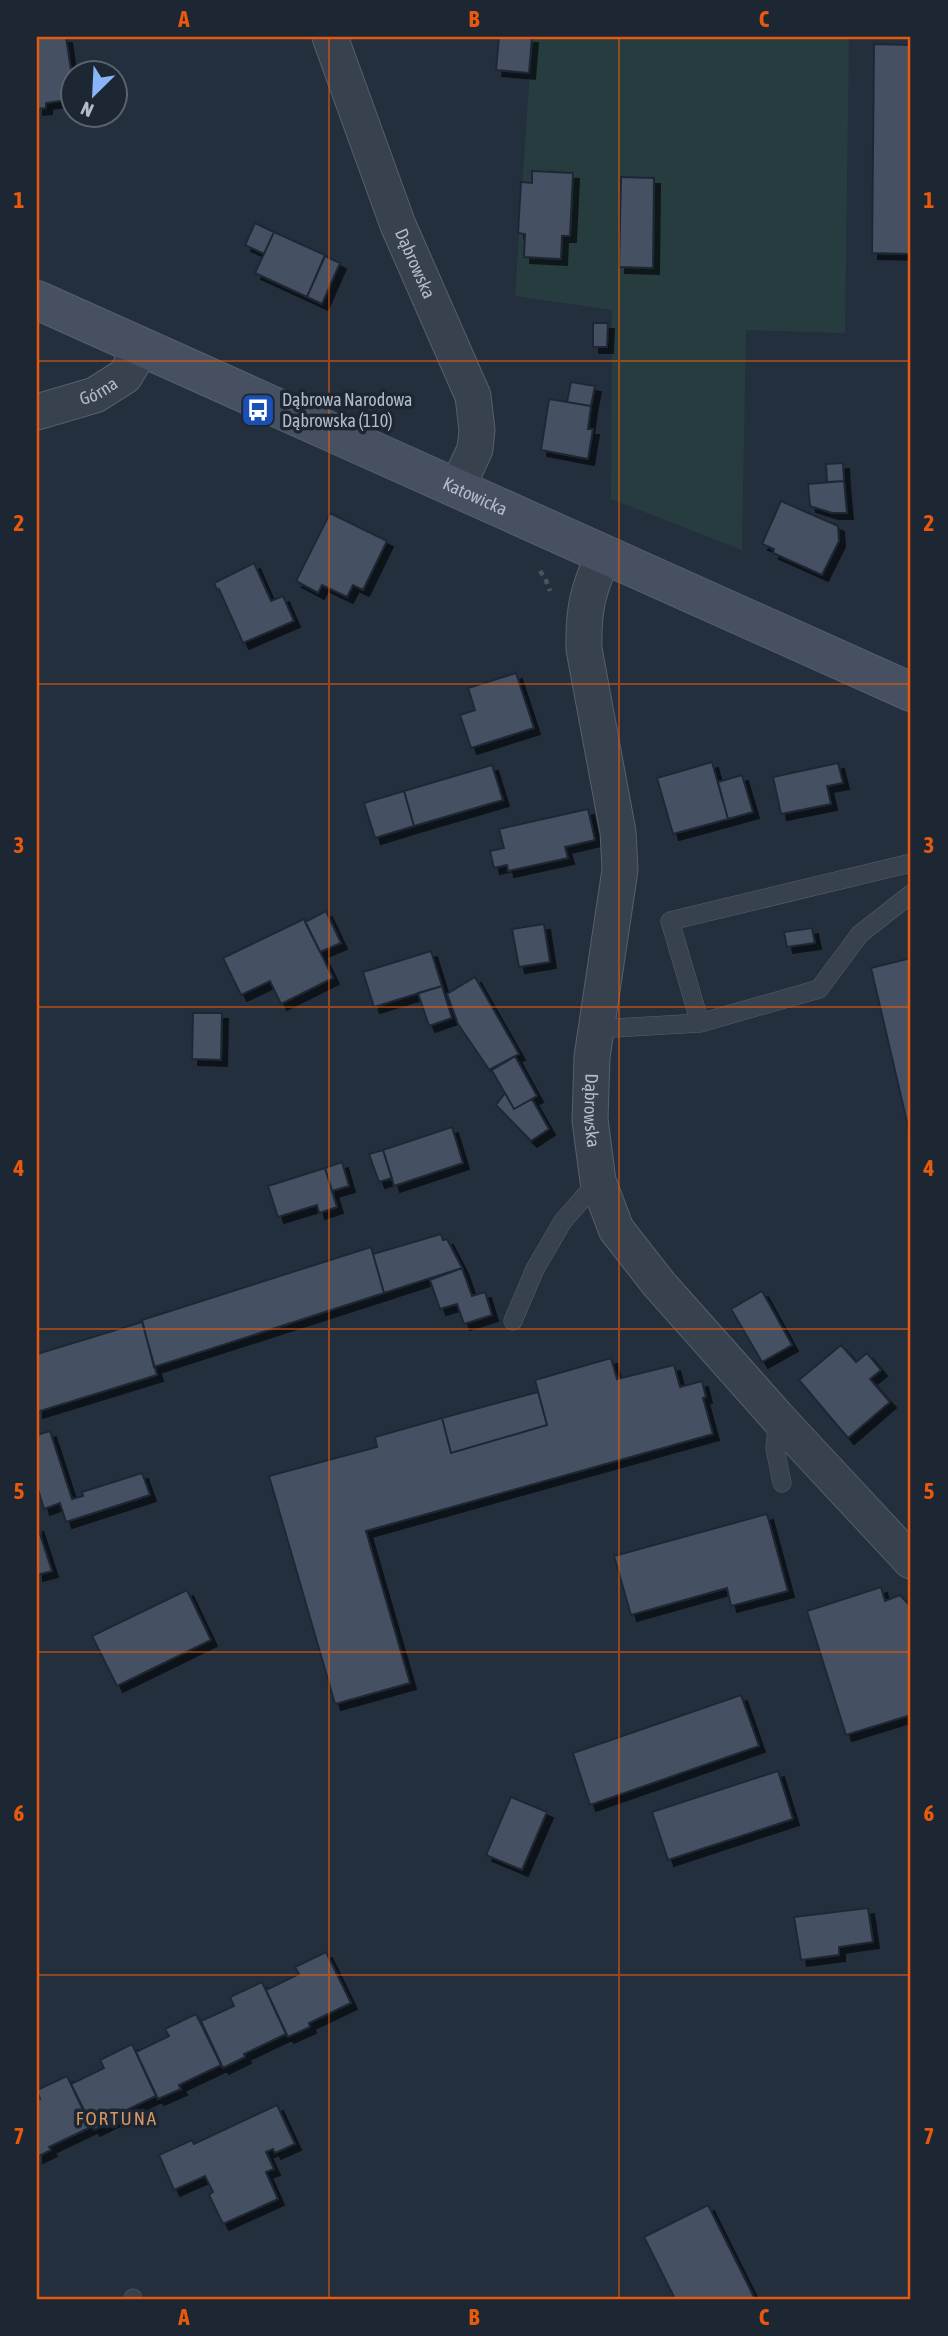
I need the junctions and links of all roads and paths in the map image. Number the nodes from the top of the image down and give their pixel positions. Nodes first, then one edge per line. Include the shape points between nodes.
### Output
1 (330, 37) edge
2 (37, 300) edge
3 (142, 347) junction
4 (37, 412) edge
5 (457, 488) junction
6 (604, 554) junction
7 (911, 692) edge
8 (911, 863) edge
9 (911, 894) edge
10 (700, 1023) junction
11 (597, 1029) junction
12 (598, 1181) junction
13 (513, 1321) dead end
14 (778, 1419) junction
15 (782, 1483) dead end
16 (911, 1561) edge

1 - 5 street, Dąbrowska via 398,225 473,396 475,449
2 - 3 street, Katowicka
3 - 4 street, Górna via 125,376 95,395
3 - 5 street, Katowicka
5 - 6 street, Katowicka
6 - 7 street, Katowicka
6 - 11 street, Dąbrowska via 585,605 584,649 618,832 620,870
8 - 10 lane via 670,921
9 - 10 lane via 860,934 819,989
10 - 11 lane
11 - 12 street, Dąbrowska via 590,1120
12 - 13 lane via 563,1221 535,1269
12 - 14 street, Dąbrowska via 616,1228
14 - 15 lane via 775,1448
14 - 16 street, Dąbrowska

